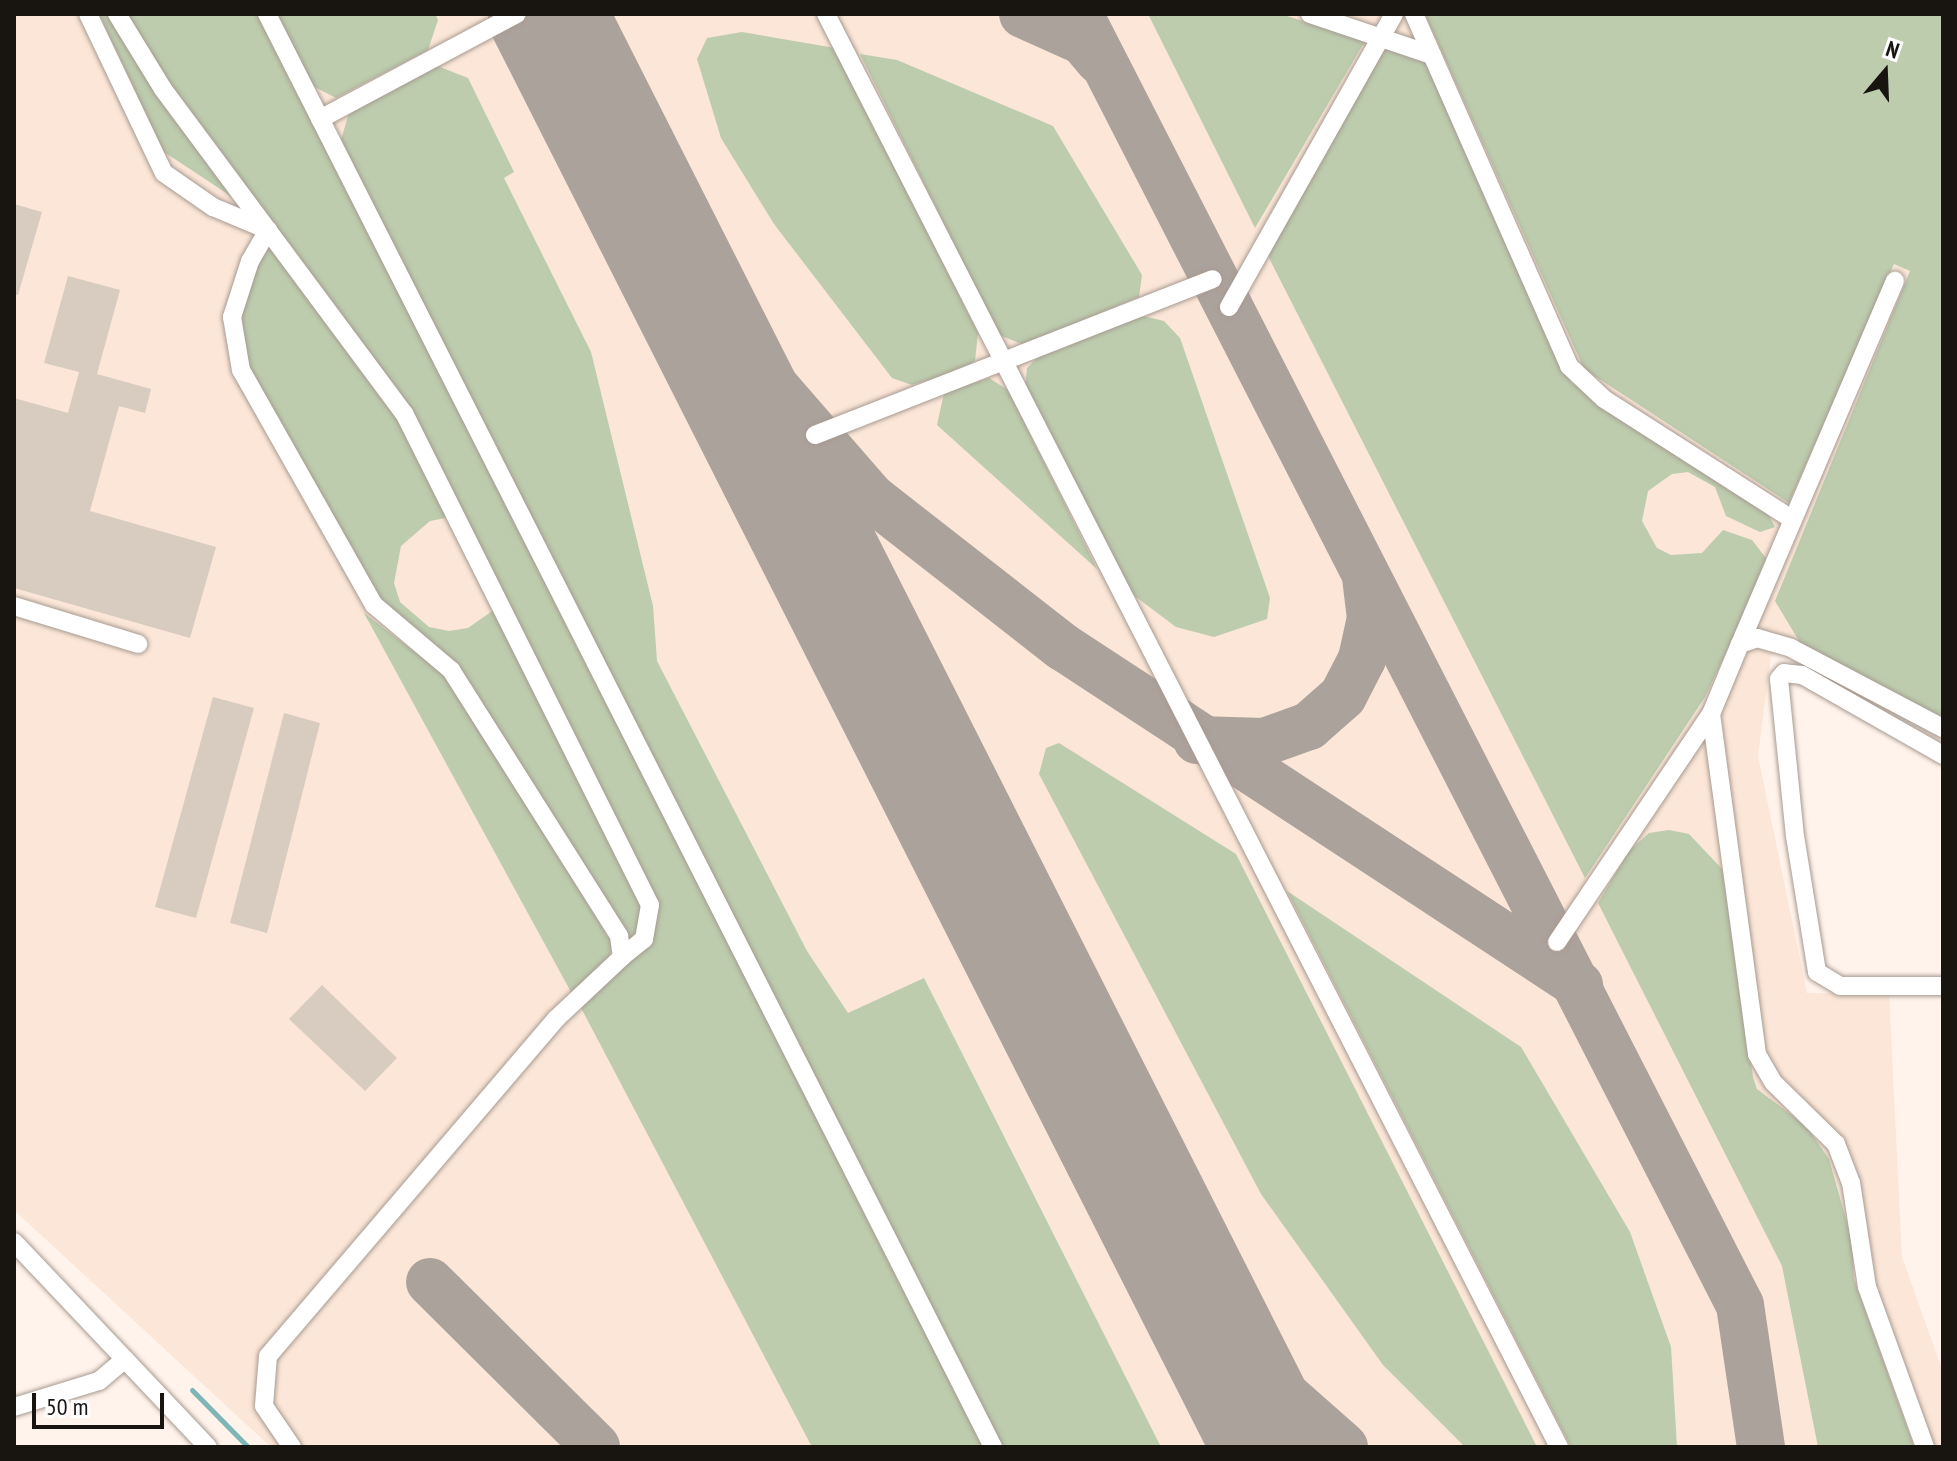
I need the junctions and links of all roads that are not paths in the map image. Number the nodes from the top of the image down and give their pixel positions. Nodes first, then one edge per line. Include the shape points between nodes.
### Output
1 (88, 14) edge
2 (117, 14) edge
3 (267, 14) edge
4 (517, 14) edge
5 (826, 14) edge
6 (1310, 14) edge
7 (1394, 14) edge
8 (1414, 14) edge
9 (1381, 38) junction
10 (1432, 55) junction
11 (320, 119) junction
12 (268, 230) junction
13 (1213, 279) dead end
14 (1895, 281) dead end
15 (1229, 307) dead end
16 (1004, 361) junction
17 (815, 435) dead end
18 (1793, 520) junction
19 (14, 606) edge
20 (138, 644) dead end
21 (1740, 644) junction
22 (1711, 714) junction
23 (1943, 728) edge
24 (1943, 755) edge
25 (1557, 942) dead end
26 (622, 957) junction
27 (1943, 986) edge
28 (14, 1242) edge
29 (125, 1359) junction
30 (14, 1407) edge
31 (208, 1447) edge
32 (292, 1447) edge
33 (993, 1447) edge
34 (1559, 1447) edge
35 (1925, 1447) edge

1 - 12 street via 164,173 213,207
2 - 12 street via 163,89
3 - 11 street
4 - 11 street
5 - 16 street
6 - 9 street
7 - 9 street
8 - 10 street
9 - 10 street
9 - 15 street
10 - 18 street via 1569,366 1604,399
11 - 33 street
12 - 26 street via 404,413 650,905 644,939
12 - 26 street via 250,261 232,317 241,370 374,605 451,670 619,936
13 - 16 street
14 - 18 street
16 - 17 street
16 - 34 street
18 - 21 street
19 - 20 street
21 - 22 street
21 - 23 street via 1773,641
22 - 25 street
22 - 35 street via 1757,1054 1773,1082 1836,1144 1851,1183 1867,1287
24 - 27 street via 1802,675 1784,673 1779,679 1797,852 1817,972 1840,986
26 - 32 street via 556,1019 282,1334 268,1356 263,1393 275,1430
28 - 29 street
29 - 30 street via 99,1381
29 - 31 street

